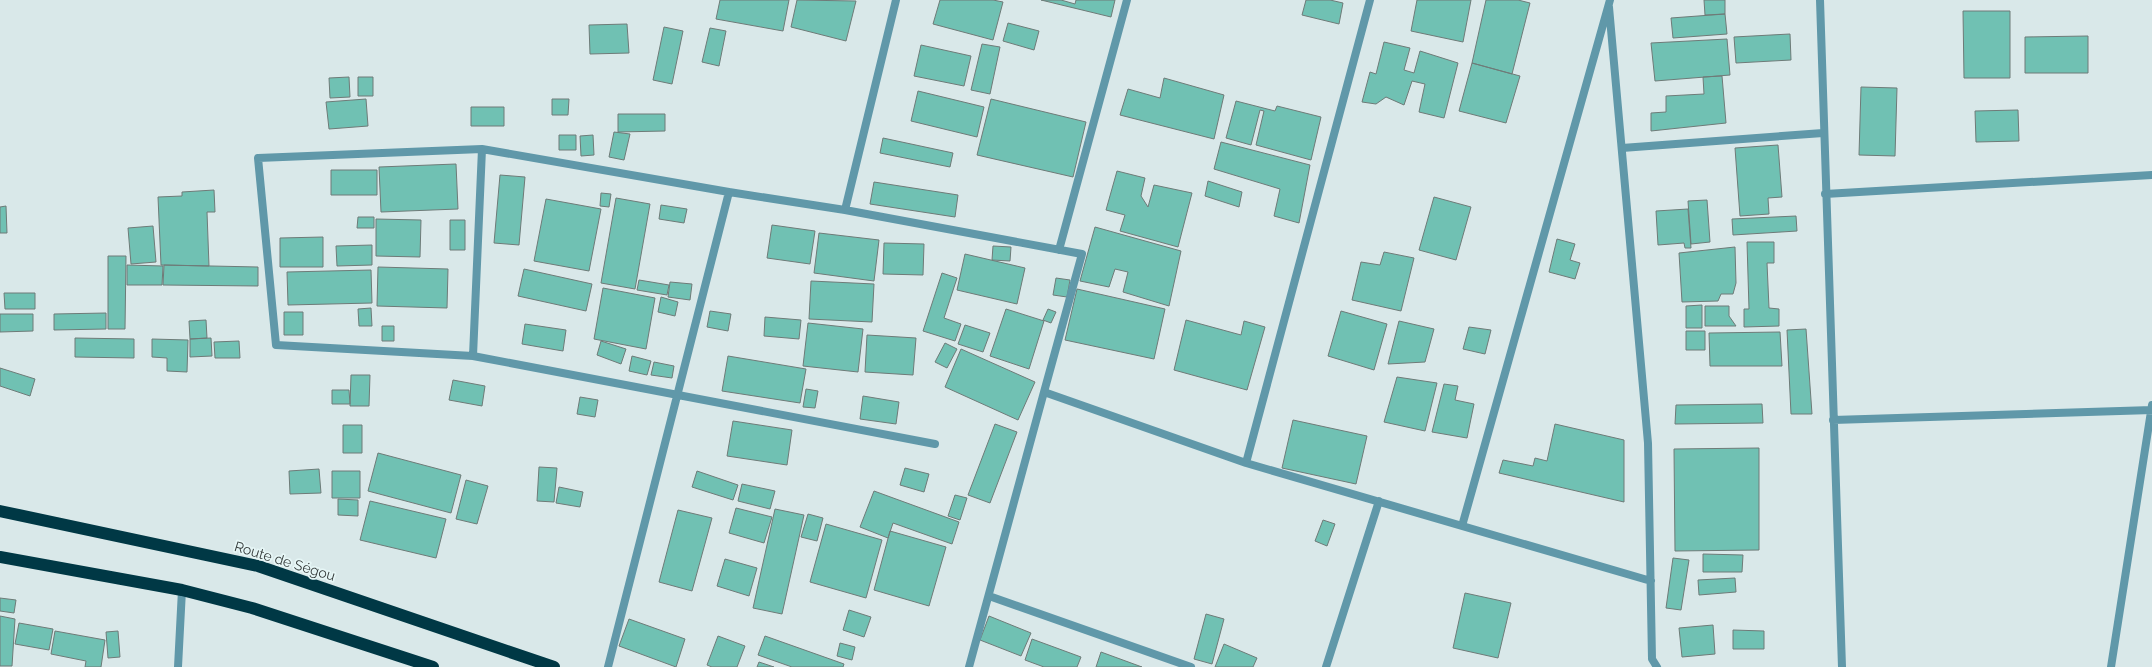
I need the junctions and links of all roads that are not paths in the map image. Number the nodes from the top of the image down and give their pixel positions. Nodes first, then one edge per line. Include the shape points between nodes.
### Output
1 (896, 0) edge
2 (1127, 0) edge
3 (1370, 0) edge
4 (1820, 0) edge
5 (1610, 4) edge
6 (1823, 133) junction
7 (1622, 148) junction
8 (482, 149) junction
9 (2152, 176) edge
10 (729, 192) junction
11 (1825, 194) junction
12 (845, 210) junction
13 (1059, 250) junction
14 (473, 356) junction
15 (1044, 392) junction
16 (677, 395) junction
17 (2152, 409) edge
18 (1833, 420) junction
19 (935, 444) dead end
20 (1246, 463) junction
21 (1379, 501) junction
22 (0, 511) edge
23 (1462, 526) junction
24 (0, 557) edge
25 (1651, 581) junction
26 (182, 590) junction
27 (989, 596) junction
28 (178, 667) edge
29 (432, 667) edge
30 (554, 667) edge
31 (608, 667) edge
32 (969, 667) edge
33 (1191, 667) edge
34 (1326, 667) edge
35 (1657, 667) edge
36 (1842, 667) edge
37 (2111, 667) edge

1 - 12 street
2 - 13 street
3 - 20 street
4 - 6 street
5 - 7 street
5 - 23 street
6 - 7 street
6 - 11 street
7 - 25 street via 1648,443
8 - 10 street
8 - 14 street
8 - 14 street via 258,158 276,345
9 - 11 street
10 - 12 street
10 - 16 street
11 - 18 street
12 - 13 street
13 - 15 street via 1082,254
14 - 16 street
15 - 20 street
15 - 27 street
16 - 19 street
16 - 31 street
17 - 18 street
17 - 37 street
18 - 36 street
20 - 21 street
21 - 23 street
21 - 34 street
22 - 30 highway, Route de Ségou via 258,566
23 - 25 street
24 - 26 highway
25 - 35 street via 1652,659
26 - 28 street
26 - 29 highway via 252,608
27 - 32 street
27 - 33 street

